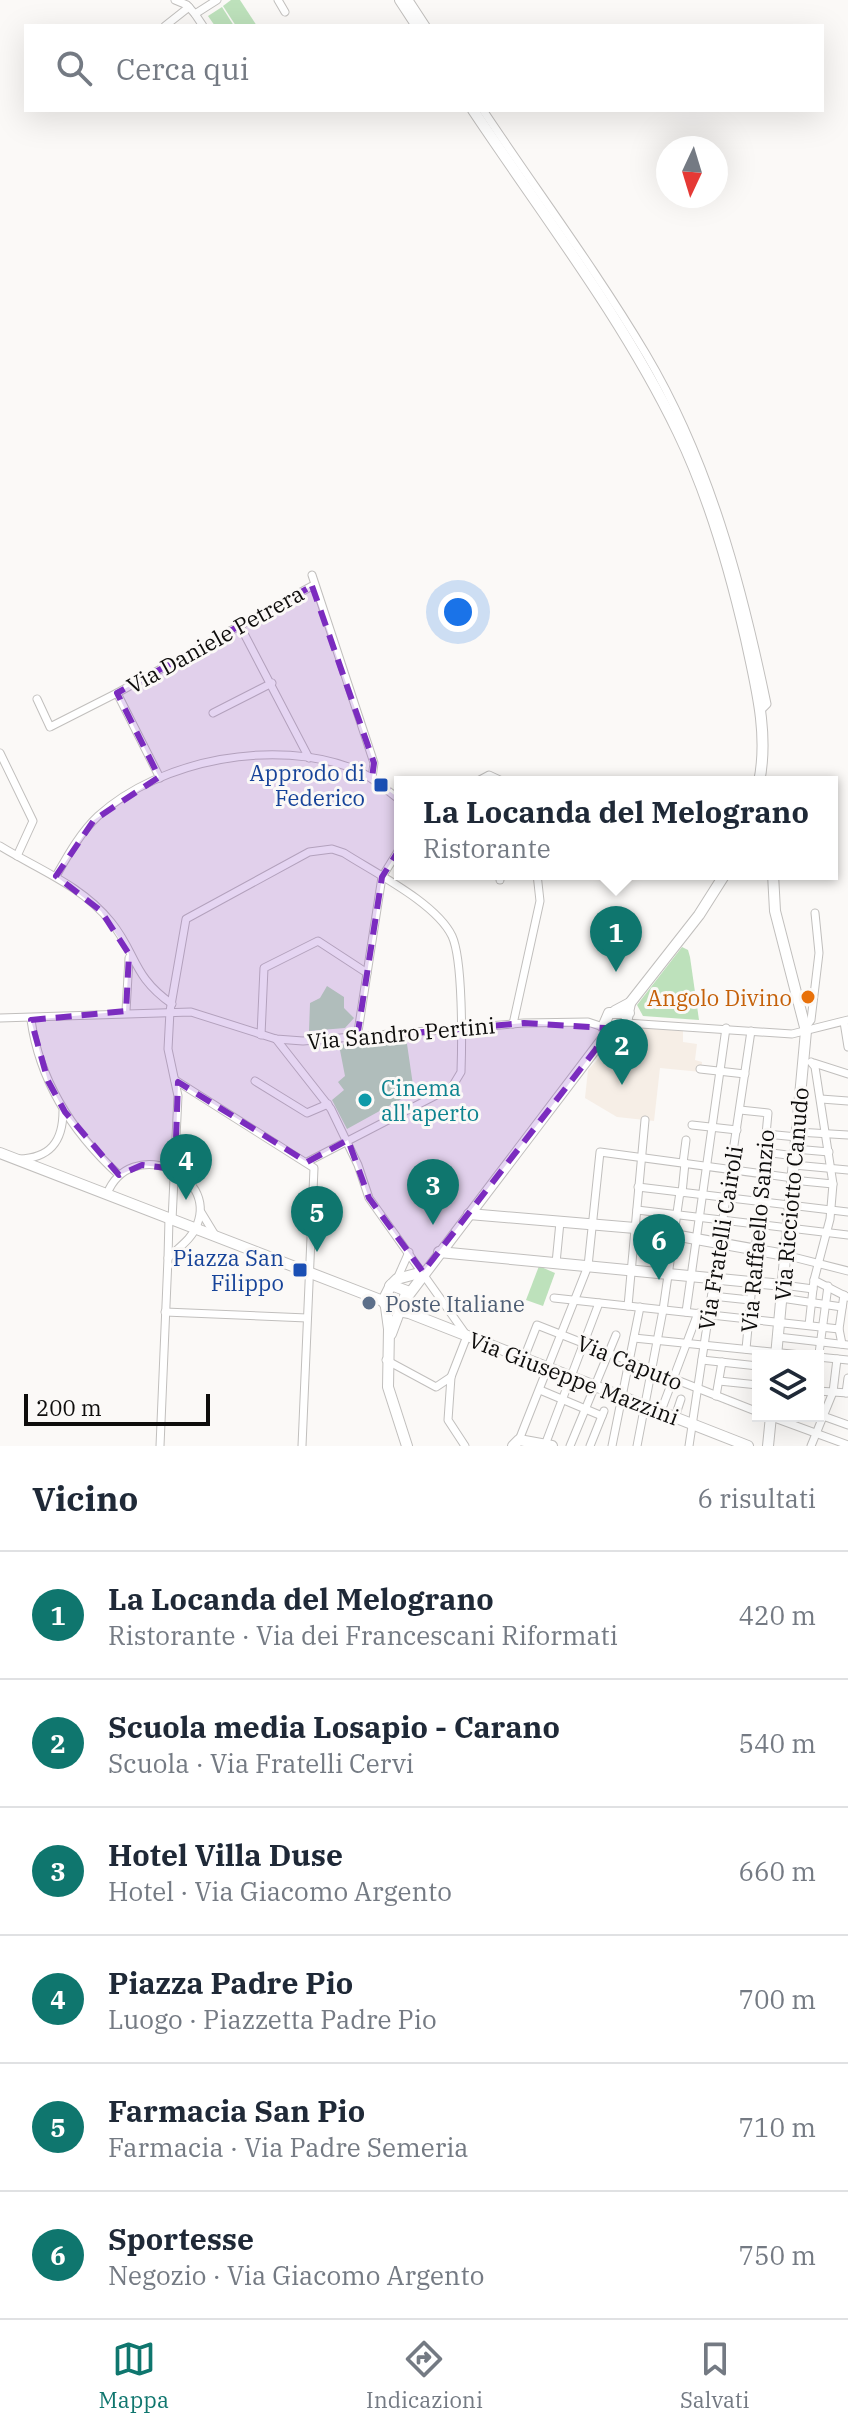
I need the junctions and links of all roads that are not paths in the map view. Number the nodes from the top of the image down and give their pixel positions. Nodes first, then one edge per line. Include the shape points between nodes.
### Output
1 (175, 0) edge
2 (217, 0) edge
3 (278, 0) edge
4 (400, 0) edge
5 (409, 0) edge
6 (192, 10) junction
7 (285, 12) dead end
8 (163, 24) edge
9 (202, 24) edge
10 (416, 24) edge
11 (425, 24) edge
12 (474, 112) edge
13 (484, 112) edge
14 (312, 575) dead end
15 (312, 586) junction
16 (239, 624) junction
17 (272, 683) junction
18 (117, 693) junction
19 (37, 699) dead end
20 (760, 711) junction
21 (213, 713) dead end
22 (764, 747) junction
23 (0, 753) edge
24 (309, 758) junction
25 (760, 776) edge
26 (767, 776) edge
27 (160, 778) junction
28 (372, 778) junction
29 (394, 795) edge
30 (0, 846) edge
31 (17, 856) junction
32 (394, 858) edge
33 (56, 876) junction
34 (382, 877) junction
35 (538, 880) edge
36 (721, 880) edge
37 (773, 880) edge
38 (815, 913) dead end
39 (129, 954) junction
40 (367, 973) junction
41 (171, 1008) junction
42 (126, 1011) junction
43 (628, 1013) junction
44 (0, 1018) edge
45 (31, 1020) junction
46 (846, 1021) edge
47 (609, 1022) junction
48 (513, 1024) junction
49 (460, 1028) junction
50 (726, 1028) junction
51 (806, 1030) junction
52 (751, 1031) junction
53 (261, 1035) junction
54 (357, 1038) junction
55 (276, 1039) junction
56 (848, 1047) edge
57 (807, 1062) junction
58 (700, 1069) dead end
59 (720, 1071) junction
60 (745, 1074) junction
61 (848, 1074) edge
62 (173, 1079) junction
63 (255, 1081) dead end
64 (821, 1099) junction
65 (848, 1101) edge
66 (328, 1104) junction
67 (63, 1109) junction
68 (740, 1110) junction
69 (645, 1120) dead end
70 (692, 1125) dead end
71 (712, 1127) junction
72 (737, 1130) junction
73 (766, 1134) junction
74 (826, 1135) junction
75 (848, 1135) edge
76 (347, 1140) junction
77 (686, 1140) dead end
78 (796, 1148) junction
79 (764, 1152) junction
80 (829, 1152) junction
81 (0, 1153) edge
82 (642, 1157) junction
83 (17, 1159) junction
84 (307, 1162) junction
85 (684, 1163) junction
86 (707, 1166) junction
87 (831, 1168) junction
88 (175, 1169) junction
89 (731, 1169) junction
90 (848, 1170) edge
91 (762, 1174) junction
92 (119, 1175) junction
93 (792, 1179) junction
94 (833, 1184) junction
95 (638, 1187) junction
96 (681, 1193) junction
97 (107, 1194) junction
98 (702, 1195) junction
99 (726, 1198) junction
100 (759, 1202) junction
101 (790, 1206) junction
102 (200, 1210) junction
103 (637, 1210) junction
104 (831, 1210) junction
105 (848, 1212) edge
106 (469, 1214) junction
107 (677, 1215) junction
108 (700, 1218) junction
109 (170, 1219) junction
110 (723, 1220) junction
111 (560, 1222) junction
112 (757, 1224) junction
113 (592, 1225) junction
114 (635, 1228) junction
115 (788, 1228) junction
116 (196, 1229) junction
117 (827, 1233) junction
118 (673, 1235) junction
119 (848, 1235) edge
120 (214, 1236) junction
121 (696, 1239) junction
122 (184, 1243) junction
123 (720, 1244) junction
124 (755, 1250) junction
125 (409, 1252) junction
126 (439, 1252) junction
127 (785, 1255) junction
128 (168, 1258) junction
129 (819, 1261) junction
130 (556, 1263) junction
131 (588, 1266) junction
132 (631, 1270) junction
133 (848, 1271) edge
134 (423, 1272) junction
135 (309, 1274) junction
136 (667, 1274) junction
137 (691, 1276) junction
138 (714, 1278) junction
139 (393, 1282) junction
140 (752, 1282) junction
141 (814, 1284) junction
142 (783, 1285) junction
143 (828, 1286) junction
144 (712, 1296) junction
145 (407, 1297) junction
146 (846, 1297) edge
147 (554, 1298) dead end
148 (781, 1298) junction
149 (574, 1300) junction
150 (750, 1300) junction
151 (812, 1302) junction
152 (599, 1303) junction
153 (384, 1304) junction
154 (825, 1304) junction
155 (628, 1306) junction
156 (640, 1307) junction
157 (842, 1307) junction
158 (400, 1310) junction
159 (663, 1310) junction
160 (165, 1312) junction
161 (686, 1312) junction
162 (698, 1313) junction
163 (709, 1314) junction
164 (307, 1318) junction
165 (748, 1318) junction
166 (779, 1322) junction
167 (809, 1325) junction
168 (822, 1327) junction
169 (839, 1329) junction
170 (562, 1335) junction
171 (616, 1335) dead end
172 (467, 1336) junction
173 (778, 1337) junction
174 (634, 1338) junction
175 (657, 1340) junction
176 (686, 1342) junction
177 (821, 1342) junction
178 (583, 1343) junction
179 (388, 1344) junction
180 (704, 1344) junction
181 (845, 1345) edge
182 (746, 1349) junction
183 (752, 1350) edge
184 (776, 1350) edge
185 (820, 1350) edge
186 (608, 1353) junction
187 (524, 1358) junction
188 (824, 1358) edge
189 (837, 1359) junction
190 (386, 1360) junction
191 (702, 1360) junction
192 (848, 1360) edge
193 (629, 1362) junction
194 (722, 1362) junction
195 (752, 1365) edge
196 (549, 1368) junction
197 (652, 1371) junction
198 (451, 1377) junction
199 (571, 1377) junction
200 (848, 1378) edge
201 (673, 1379) junction
202 (719, 1381) junction
203 (752, 1384) edge
204 (595, 1386) junction
205 (697, 1389) junction
206 (540, 1390) junction
207 (824, 1391) edge
208 (833, 1392) junction
209 (847, 1393) edge
210 (622, 1396) junction
211 (716, 1396) junction
212 (562, 1399) junction
213 (681, 1399) dead end
214 (645, 1405) junction
215 (585, 1409) junction
216 (752, 1410) edge
217 (661, 1411) junction
218 (824, 1414) edge
219 (824, 1416) edge
220 (675, 1417) junction
221 (770, 1422) edge
222 (786, 1422) edge
223 (821, 1422) edge
224 (692, 1424) junction
225 (848, 1425) edge
226 (816, 1433) junction
227 (516, 1443) edge
228 (848, 1445) edge
229 (160, 1446) edge
230 (302, 1446) edge
231 (407, 1446) edge
232 (465, 1446) edge
233 (549, 1446) edge
234 (570, 1446) edge
235 (590, 1446) edge
236 (612, 1446) edge
237 (637, 1446) edge
238 (689, 1446) edge
239 (748, 1446) edge
240 (768, 1446) edge
241 (811, 1446) edge

1 - 6 street
2 - 6 street
3 - 7 street
4 - 10 main road
5 - 11 street
6 - 8 street
6 - 9 street
12 - 20 main road via 619,327 678,432 731,580
13 - 20 street via 647,355 697,457 750,624 767,704
14 - 15 street
15 - 16 street, Via Daniele Petrera
15 - 28 street via 374,763
16 - 17 street
16 - 18 street, Via Daniele Petrera
17 - 21 street
17 - 24 street
18 - 19 street, Via Daniele Petrera via 50,727
18 - 27 street
20 - 22 main road
22 - 25 main road
22 - 26 main road
23 - 31 street via 33,821
24 - 27 street via 224,760
24 - 28 street
27 - 33 street via 94,820
28 - 29 street
30 - 31 street
31 - 33 street
32 - 34 street
33 - 39 street via 101,911
34 - 40 street
34 - 41 street via 344,853 321,849 195,911 185,922
34 - 49 street via 437,916 451,935 457,955
35 - 48 street via 540,901
36 - 43 main road
37 - 51 main road, Via Ricciotto Canudo via 775,911
38 - 51 street via 819,953
39 - 41 street via 141,976
39 - 42 street
40 - 53 street via 318,941 264,968
40 - 54 street
41 - 42 street, Via Sandro Pertini
41 - 53 street, Via Sandro Pertini
41 - 62 street via 168,1062
42 - 45 street, Via Sandro Pertini
43 - 47 main road
43 - 47 main road
43 - 50 street via 641,1022
44 - 45 street, Via Sandro Pertini
45 - 67 street via 39,1056
46 - 51 street
46 - 56 street
47 - 48 street, Via Sandro Pertini
47 - 106 main road via 602,1040
48 - 49 street, Via Sandro Pertini
49 - 54 street, Via Sandro Pertini
49 - 76 street via 461,1072 452,1087
50 - 52 street
50 - 59 street
51 - 52 street
51 - 57 main road, Via Ricciotto Canudo
52 - 60 street, Via Fratelli Cairoli
53 - 55 street, Via Sandro Pertini
54 - 55 street, Via Sandro Pertini
55 - 66 street
57 - 61 street
57 - 64 street via 815,1067
57 - 78 main road, Via Ricciotto Canudo
58 - 59 street
59 - 60 street
59 - 71 street
60 - 68 street, Via Fratelli Cairoli
62 - 84 street
62 - 88 street via 178,1096
63 - 66 street via 307,1113
64 - 65 street
64 - 74 street
66 - 76 street
67 - 83 street via 54,1147 40,1156
67 - 92 street
68 - 72 street, Via Fratelli Cairoli
68 - 73 street, Via Raffaello Sanzio via 768,1113
69 - 82 street
70 - 71 street
71 - 72 street
71 - 86 street
72 - 89 street, Via Fratelli Cairoli
73 - 78 street
73 - 79 street, Via Raffaello Sanzio
74 - 75 street
74 - 78 street
74 - 80 street
76 - 84 street
76 - 125 street via 369,1198
77 - 85 street
78 - 79 street
78 - 80 street
78 - 87 street
78 - 93 main road, Via Ricciotto Canudo
79 - 91 street, Via Raffaello Sanzio
80 - 87 street
81 - 83 main road, Via Giuseppe Mazzini
82 - 85 street
82 - 95 street
82 - 113 street via 600,1152
83 - 97 main road, Via Giuseppe Mazzini
84 - 135 street via 315,1172
85 - 86 street
85 - 96 street
86 - 89 street
86 - 98 street
87 - 90 street
87 - 94 street
88 - 92 street via 142,1165
88 - 102 street via 194,1191
88 - 109 street
89 - 91 street
89 - 99 street, Via Fratelli Cairoli
91 - 93 street
91 - 100 street, Via Raffaello Sanzio
92 - 97 street
93 - 94 street
93 - 101 main road, Via Ricciotto Canudo
94 - 104 street
95 - 96 street
95 - 103 street
96 - 98 street
96 - 107 street
97 - 109 main road, Via Giuseppe Mazzini
98 - 99 street
98 - 108 street
99 - 100 street
99 - 110 street, Via Fratelli Cairoli
100 - 101 street
100 - 112 street, Via Raffaello Sanzio
101 - 104 street
101 - 115 main road, Via Ricciotto Canudo
102 - 116 street
102 - 120 street
103 - 107 street
103 - 114 street
104 - 105 street
104 - 117 street
106 - 111 main road
106 - 126 main road
107 - 108 street
107 - 118 street
108 - 110 street
108 - 121 street
109 - 116 main road, Via Giuseppe Mazzini
109 - 128 street
110 - 112 street
110 - 123 street, Via Fratelli Cairoli
111 - 113 main road
111 - 130 street
112 - 115 street
112 - 124 street, Via Raffaello Sanzio
113 - 114 main road
113 - 131 street
114 - 118 main road
114 - 132 street
115 - 117 street
115 - 127 main road, Via Ricciotto Canudo
116 - 120 main road, Via Giuseppe Mazzini
116 - 122 street
117 - 119 street
117 - 129 street
118 - 121 main road
118 - 136 street
120 - 122 street
120 - 135 main road, Via Giuseppe Mazzini
121 - 123 main road
121 - 137 street
122 - 128 street
123 - 124 main road
123 - 138 street, Via Fratelli Cairoli
124 - 127 main road
124 - 140 street, Via Raffaello Sanzio
125 - 134 street
125 - 139 street
126 - 130 main road
126 - 134 main road
127 - 129 street
127 - 142 main road, Via Ricciotto Canudo
128 - 160 street
129 - 133 street
129 - 141 street
130 - 131 main road
131 - 132 main road
131 - 149 street
132 - 136 main road
132 - 155 street
134 - 139 main road
134 - 145 main road
134 - 172 street
135 - 153 main road, Via Giuseppe Mazzini
135 - 164 street
136 - 137 main road
136 - 159 street
137 - 138 main road
137 - 161 street
138 - 140 main road
138 - 144 street, Via Fratelli Cairoli
139 - 145 main road via 404,1287
139 - 153 main road
140 - 142 main road
140 - 150 street, Via Raffaello Sanzio
141 - 142 street
141 - 143 street
141 - 151 street
142 - 148 main road, Via Ricciotto Canudo
143 - 146 street
143 - 154 street
144 - 150 street
144 - 163 street, Via Fratelli Cairoli
145 - 158 main road
146 - 157 street
147 - 149 street
148 - 151 street
148 - 166 main road, Via Ricciotto Canudo
149 - 152 street
149 - 170 street
150 - 165 street, Via Raffaello Sanzio
151 - 154 street
151 - 167 street
152 - 155 street
152 - 178 street
153 - 158 main road, Via Giuseppe Mazzini
153 - 179 main road
154 - 157 street
154 - 168 street
155 - 156 street
156 - 159 street
156 - 174 street
157 - 169 street
158 - 172 main road, Via Giuseppe Mazzini
158 - 179 main road
159 - 161 street
159 - 175 street
160 - 164 street
160 - 229 street
161 - 162 street
162 - 163 street
162 - 176 street
163 - 165 street
163 - 180 street, Via Fratelli Cairoli
164 - 230 street
165 - 166 street
165 - 182 street, Via Raffaello Sanzio
166 - 167 street
166 - 173 main road, Via Ricciotto Canudo
167 - 168 street
168 - 169 street
168 - 177 street
169 - 181 street
170 - 178 street, Via Caputo
170 - 187 street, Via Caputo via 537,1325
170 - 196 street
171 - 186 street
172 - 187 main road, Via Giuseppe Mazzini
172 - 198 street
173 - 177 street
173 - 184 main road, Via Ricciotto Canudo
174 - 175 street
174 - 193 street
175 - 176 street
175 - 197 street
176 - 180 street
176 - 201 street
177 - 181 street
177 - 185 street
178 - 186 street, Via Caputo
178 - 199 street
179 - 190 main road
180 - 182 street
180 - 191 street, Via Fratelli Cairoli
182 - 183 street
186 - 193 street, Via Caputo
186 - 204 street
187 - 196 main road, Via Giuseppe Mazzini
188 - 189 street
189 - 192 street
189 - 208 street
190 - 198 street via 436,1387
190 - 231 main road via 389,1397
191 - 194 street
191 - 205 street, Via Fratelli Cairoli
193 - 197 street, Via Caputo
193 - 210 street
194 - 195 street
194 - 202 street
196 - 199 main road, Via Giuseppe Mazzini
196 - 206 street
197 - 201 street, Via Caputo
197 - 214 street
198 - 232 street via 448,1420
199 - 204 main road, Via Giuseppe Mazzini
199 - 212 street
200 - 209 street
201 - 205 street, Via Caputo
201 - 217 street
202 - 203 street
202 - 211 street
204 - 210 main road, Via Giuseppe Mazzini
204 - 215 street
205 - 211 street, Via Caputo
205 - 224 street, Via Fratelli Cairoli
206 - 212 street
206 - 227 street
207 - 208 street
208 - 209 street
208 - 218 street
210 - 214 main road, Via Giuseppe Mazzini
210 - 236 street
211 - 216 street, Via Caputo
212 - 215 street
212 - 233 street
213 - 220 street
214 - 217 main road, Via Giuseppe Mazzini
214 - 237 street
215 - 234 street
215 - 235 street via 603,1414
217 - 220 main road, Via Giuseppe Mazzini
219 - 225 street
220 - 224 main road, Via Giuseppe Mazzini
221 - 240 main road
222 - 226 street
223 - 226 street
224 - 238 street, Via Fratelli Cairoli
224 - 239 main road, Via Giuseppe Mazzini
226 - 228 street
226 - 241 street
227 - 233 main road

